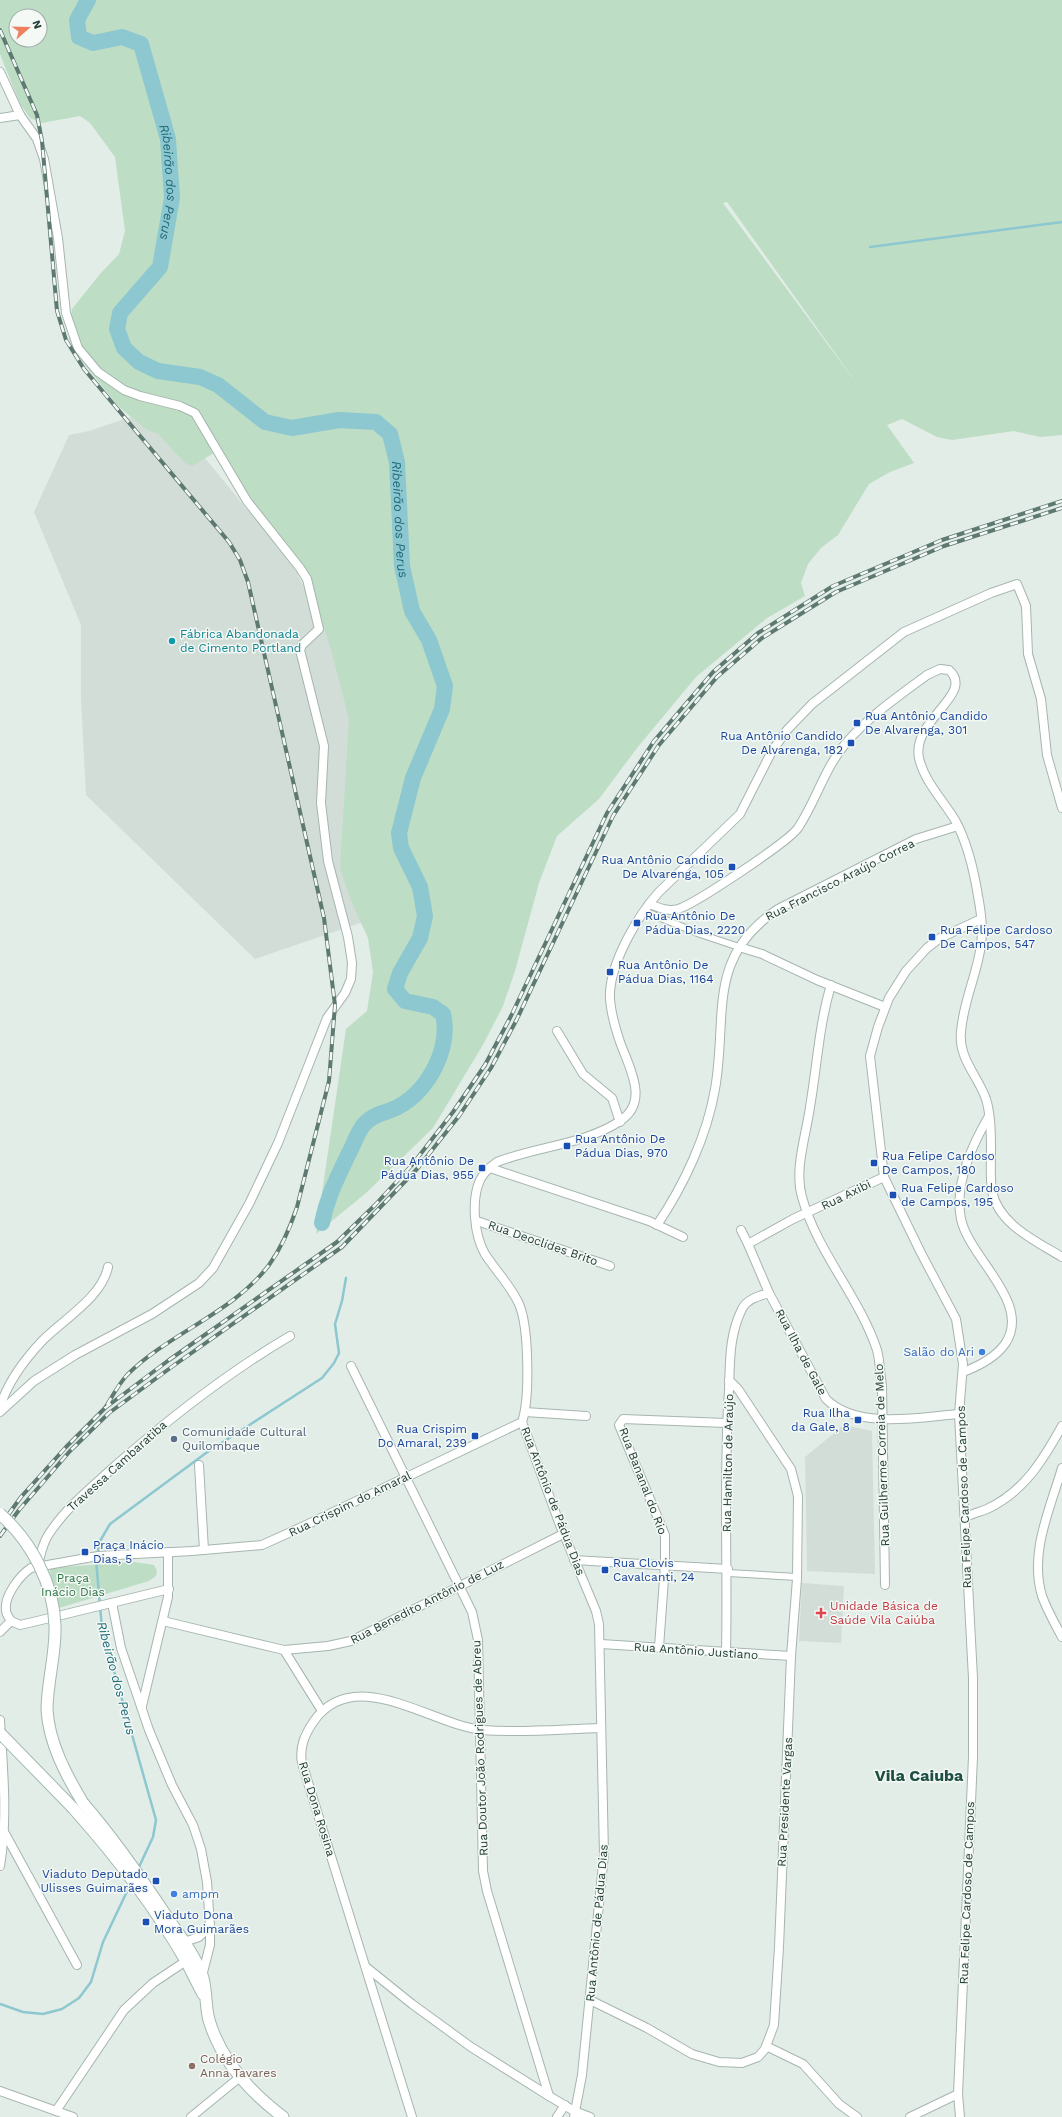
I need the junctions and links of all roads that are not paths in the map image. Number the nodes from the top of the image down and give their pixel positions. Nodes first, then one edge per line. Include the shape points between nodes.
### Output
1 (0, 72) edge
2 (20, 115) junction
3 (0, 118) edge
4 (1062, 808) edge
5 (958, 826) junction
6 (648, 904) junction
7 (644, 912) junction
8 (981, 919) junction
9 (739, 947) junction
10 (831, 985) junction
11 (885, 1007) junction
12 (557, 1031) dead end
13 (989, 1116) junction
14 (620, 1122) junction
15 (490, 1168) junction
16 (884, 1176) junction
17 (808, 1213) junction
18 (476, 1221) junction
19 (657, 1225) junction
20 (741, 1230) dead end
21 (683, 1236) dead end
22 (748, 1244) junction
23 (1062, 1257) edge
24 (610, 1266) dead end
25 (108, 1267) dead end
26 (769, 1293) junction
27 (290, 1336) dead end
28 (352, 1366) dead end
29 (963, 1372) junction
30 (729, 1380) junction
31 (0, 1407) edge
32 (0, 1412) edge
33 (525, 1412) junction
34 (959, 1414) junction
35 (586, 1416) dead end
36 (883, 1419) junction
37 (522, 1422) junction
38 (726, 1423) junction
39 (1062, 1426) edge
40 (199, 1465) dead end
41 (1062, 1468) edge
42 (406, 1477) junction
43 (0, 1514) edge
44 (966, 1516) junction
45 (564, 1534) junction
46 (204, 1550) junction
47 (168, 1552) junction
48 (574, 1560) junction
49 (665, 1565) junction
50 (38, 1566) junction
51 (728, 1571) junction
52 (797, 1577) junction
53 (885, 1585) dead end
54 (460, 1586) junction
55 (169, 1589) junction
56 (111, 1603) junction
57 (11, 1621) junction
58 (163, 1621) junction
59 (0, 1632) edge
60 (1062, 1637) edge
61 (601, 1644) junction
62 (659, 1647) junction
63 (284, 1650) junction
64 (726, 1652) junction
65 (791, 1656) junction
66 (142, 1706) junction
67 (322, 1711) junction
68 (0, 1720) edge
69 (601, 1728) junction
70 (481, 1730) junction
71 (1, 1734) edge
72 (3, 1830) junction
73 (0, 1866) edge
74 (130, 1870) junction
75 (142, 1887) junction
76 (210, 1926) junction
77 (184, 1942) junction
78 (189, 1959) junction
79 (77, 1965) dead end
80 (365, 1966) junction
81 (202, 1976) junction
82 (205, 1998) junction
83 (590, 2000) junction
84 (766, 2046) junction
85 (240, 2077) junction
86 (0, 2091) edge
87 (958, 2094) junction
88 (549, 2096) junction
89 (565, 2106) junction
90 (56, 2111) junction
91 (574, 2114) edge
92 (73, 2117) edge
93 (191, 2117) edge
94 (283, 2117) edge
95 (412, 2117) edge
96 (557, 2117) edge
97 (590, 2117) edge
98 (857, 2117) edge
99 (910, 2117) edge
100 (960, 2117) edge

1 - 2 street
2 - 3 street
2 - 32 street via 37,139 44,159 58,238 66,313 82,353 98,372 124,390 180,406 195,413 247,501 307,579 318,629 300,650 324,746 321,803 328,861 348,937 352,963 351,979 345,993 327,1018 278,1143 249,1204 213,1268 199,1283 152,1314 75,1355 34,1381
4 - 6 street, Rua Antônio de Pádua Dias via 1047,755 1040,699 1028,654 1026,606 1017,584 990,593 895,637 812,704 772,751 740,814
5 - 6 street via 922,770 918,748 926,725 955,691 953,674 945,669 927,675 847,742 827,770 798,827 786,840 700,898 678,909 664,910
5 - 8 street via 972,866
5 - 9 street, Rua Francisco Araújo Correa via 916,840 778,909 761,921
6 - 7 street, Rua Antônio de Pádua Dias
7 - 9 street
7 - 14 street, Rua Antônio de Pádua Dias via 619,957 611,986 613,1014 636,1088 632,1110
8 - 11 street, Rua Felipe Cardoso de Campos via 940,938 927,948 906,971
8 - 13 street via 981,944 960,1034 963,1052 985,1096
9 - 10 street via 762,954
9 - 19 street, Rua Francisco Araújo Correa via 731,962 719,1017 715,1089 705,1127 682,1181
10 - 11 street
10 - 17 street, Rua Guilherme Correia de Melo via 820,1028 801,1157 800,1186
11 - 16 street, Rua Felipe Cardoso de Campos via 870,1056
12 - 14 street via 584,1074 612,1098
13 - 23 street via 992,1185 997,1204 1002,1213 1024,1234
13 - 29 street via 970,1157 960,1188 961,1219 965,1234 1006,1299 1012,1323 1009,1338 1000,1350 985,1363
14 - 15 street, Rua Antônio de Pádua Dias via 588,1135 506,1159
15 - 18 street, Rua Antônio de Pádua Dias via 480,1179 477,1190
15 - 19 street
16 - 17 street, Rua Axibi
16 - 29 street, Rua Felipe Cardoso de Campos via 956,1319
17 - 22 street, Rua Axibi
17 - 36 street, Rua Guilherme Correia de Melo via 877,1350
18 - 24 street, Rua Deoclídes Brito
18 - 33 street, Rua Antônio de Pádua Dias via 485,1253 514,1294 524,1318
19 - 21 street
20 - 22 street, Rua Ilha de Gale
22 - 26 street, Rua Ilha de Gale
25 - 31 street via 95,1293 43,1340 17,1372 4,1393
26 - 30 street, Rua Hamilton de Araújo via 756,1297 742,1308 735,1325 729,1358
26 - 36 street, Rua Ilha de Gale via 826,1399 844,1412 860,1417
27 - 50 street, Travessa Cambaratiba via 205,1391 171,1417 87,1491 46,1538
28 - 42 street, Rua Doutor João Rodrigues de Abreu
29 - 34 street, Rua Felipe Cardoso de Campos
30 - 38 street, Rua Hamilton de Araújo
30 - 52 street, Rua Presidente Vargas via 766,1429 794,1475 798,1504
33 - 35 street
33 - 37 street, Rua Antônio de Pádua Dias
34 - 36 street, Rua Ilha de Gale
34 - 44 street, Rua Felipe Cardoso de Campos
36 - 53 street, Rua Guilherme Correia de Melo
37 - 42 street, Rua Crispim do Amaral
37 - 45 street, Rua Antônio de Pádua Dias
38 - 49 street, Rua Bananal do Rio via 623,1419 619,1425 665,1535
38 - 51 street, Rua Hamilton de Araújo
39 - 44 street via 1026,1482 997,1503
40 - 46 street
41 - 60 street via 1042,1534 1037,1572 1042,1596
42 - 46 street, Rua Crispim do Amaral via 269,1542
42 - 54 street, Rua Doutor João Rodrigues de Abreu
43 - 74 main road, bridge via 33,1555 50,1592 55,1626 48,1710 57,1752 83,1803
44 - 87 street, Rua Felipe Cardoso de Campos via 973,1678 973,1757
45 - 48 street, Rua Antônio de Pádua Dias
45 - 54 street, Rua Benedito Antônio de Luz
46 - 47 street, Rua Crispim do Amaral
47 - 50 street via 113,1555
47 - 55 street
48 - 49 street
48 - 61 street, Rua Antônio de Pádua Dias via 596,1611
49 - 51 street
49 - 62 street, Rua Bananal do Rio
50 - 57 street via 26,1572 12,1590 6,1606
51 - 52 street
51 - 64 street, Rua Hamilton de Araújo
52 - 65 street, Rua Presidente Vargas
54 - 63 street, Rua Benedito Antônio de Luz via 351,1641
54 - 70 street, Rua Doutor João Rodrigues de Abreu via 472,1612 478,1640
55 - 56 street
55 - 58 street
56 - 57 street via 20,1625
56 - 66 street via 122,1648
57 - 59 street
58 - 63 street, Rua Benedito Antônio de Luz
58 - 66 street
61 - 62 street, Rua Antônio Justiano
61 - 69 street, Rua Antônio de Pádua Dias
62 - 64 street, Rua Antônio Justiano
63 - 67 street
64 - 65 street, Rua Antônio Justiano
65 - 84 street, Rua Presidente Vargas via 775,2016
66 - 76 street via 160,1758 187,1811 199,1843 207,1882
67 - 70 street via 355,1696 371,1697
67 - 80 street, Rua Dona Rosina via 304,1740 302,1763
68 - 71 street
69 - 70 street
69 - 83 street, Rua Antônio de Pádua Dias via 604,1854
70 - 88 street, Rua Doutor João Rodrigues de Abreu via 485,1878
71 - 72 street
71 - 74 main road, bridge
72 - 73 street
72 - 79 street
74 - 75 main road
75 - 77 main road
75 - 78 main road
76 - 77 street via 199,1937
76 - 81 street via 210,1945
77 - 78 main road
78 - 81 main road
78 - 82 main road
78 - 90 street via 153,1983 124,2010
80 - 88 street via 470,2047
80 - 95 street, Rua Dona Rosina
81 - 82 main road
82 - 85 main road via 209,2020 218,2043
83 - 84 street, Rua Presidente Vargas via 707,2060 742,2062 758,2057
83 - 91 street, Rua Antônio de Pádua Dias via 580,2087
84 - 98 street via 803,2064 839,2104
85 - 93 street
85 - 94 main road via 266,2104
86 - 90 street
87 - 99 street
87 - 100 street, Rua Felipe Cardoso de Campos
88 - 89 street
89 - 91 street
89 - 96 street
90 - 92 street
91 - 97 street

